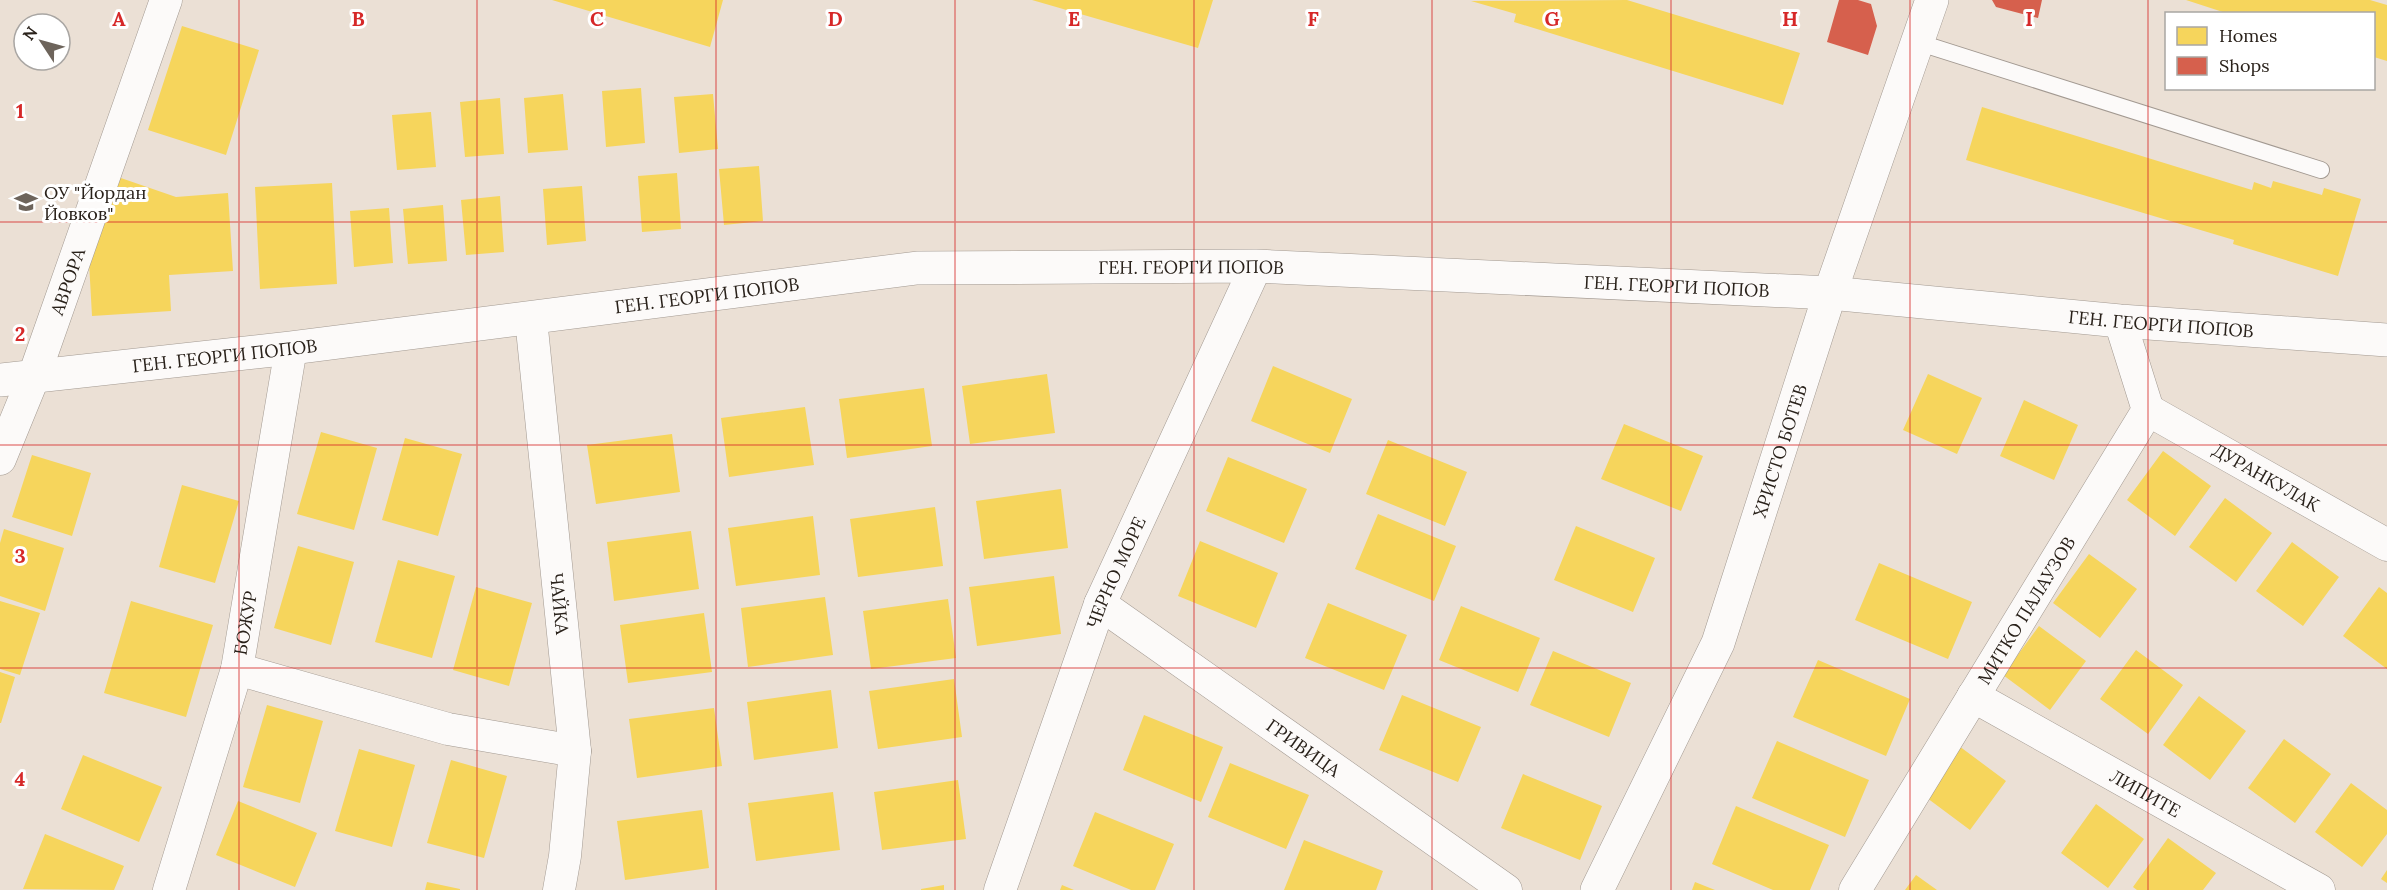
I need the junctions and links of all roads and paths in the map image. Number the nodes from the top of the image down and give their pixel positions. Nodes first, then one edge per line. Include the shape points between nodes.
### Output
1 (166, 0) edge
2 (1932, 0) edge
3 (1917, 42) junction
4 (2321, 170) dead end
5 (1256, 267) junction
6 (1830, 293) junction
7 (531, 319) junction
8 (2120, 321) junction
9 (2387, 340) edge
10 (291, 348) junction
11 (34, 376) junction
12 (0, 380) edge
13 (2148, 410) junction
14 (0, 459) edge
15 (2387, 545) edge
16 (1100, 604) junction
17 (237, 669) junction
18 (1973, 696) junction
19 (575, 751) junction
20 (169, 890) edge
21 (559, 890) edge
22 (1000, 890) edge
23 (1506, 890) edge
24 (1597, 890) edge
25 (1855, 890) edge
26 (2319, 890) edge

1 - 11 street, АВРОРА
2 - 3 street, ХРИСТО БОТЕВ
3 - 4 lane
3 - 6 street, ХРИСТО БОТЕВ
5 - 6 street, ГЕН. ГЕОРГИ ПОПОВ
5 - 7 street, ГЕН. ГЕОРГИ ПОПОВ via 917,268
5 - 16 street, ЧЕРНО МОРЕ
6 - 8 street, ГЕН. ГЕОРГИ ПОПОВ
6 - 24 street, ХРИСТО БОТЕВ via 1718,643
7 - 10 street, ГЕН. ГЕОРГИ ПОПОВ
7 - 19 street, ЧАЙКА
8 - 9 street, ГЕН. ГЕОРГИ ПОПОВ
8 - 13 street
10 - 11 street, ГЕН. ГЕОРГИ ПОПОВ
10 - 17 street, БОЖУР
11 - 12 street, ГЕН. ГЕОРГИ ПОПОВ
11 - 14 street, АВРОРА
13 - 15 street, ДУРАНКУЛАК
13 - 18 street, МИТКО ПАЛАУЗОВ
16 - 22 street, ЧЕРНО МОРЕ
16 - 23 street, ГРИВИЦА
17 - 19 street via 448,729
17 - 20 street, БОЖУР
18 - 25 street, МИТКО ПАЛАУЗОВ
18 - 26 street, ЛИПИТЕ
19 - 21 street, ЧАЙКА

